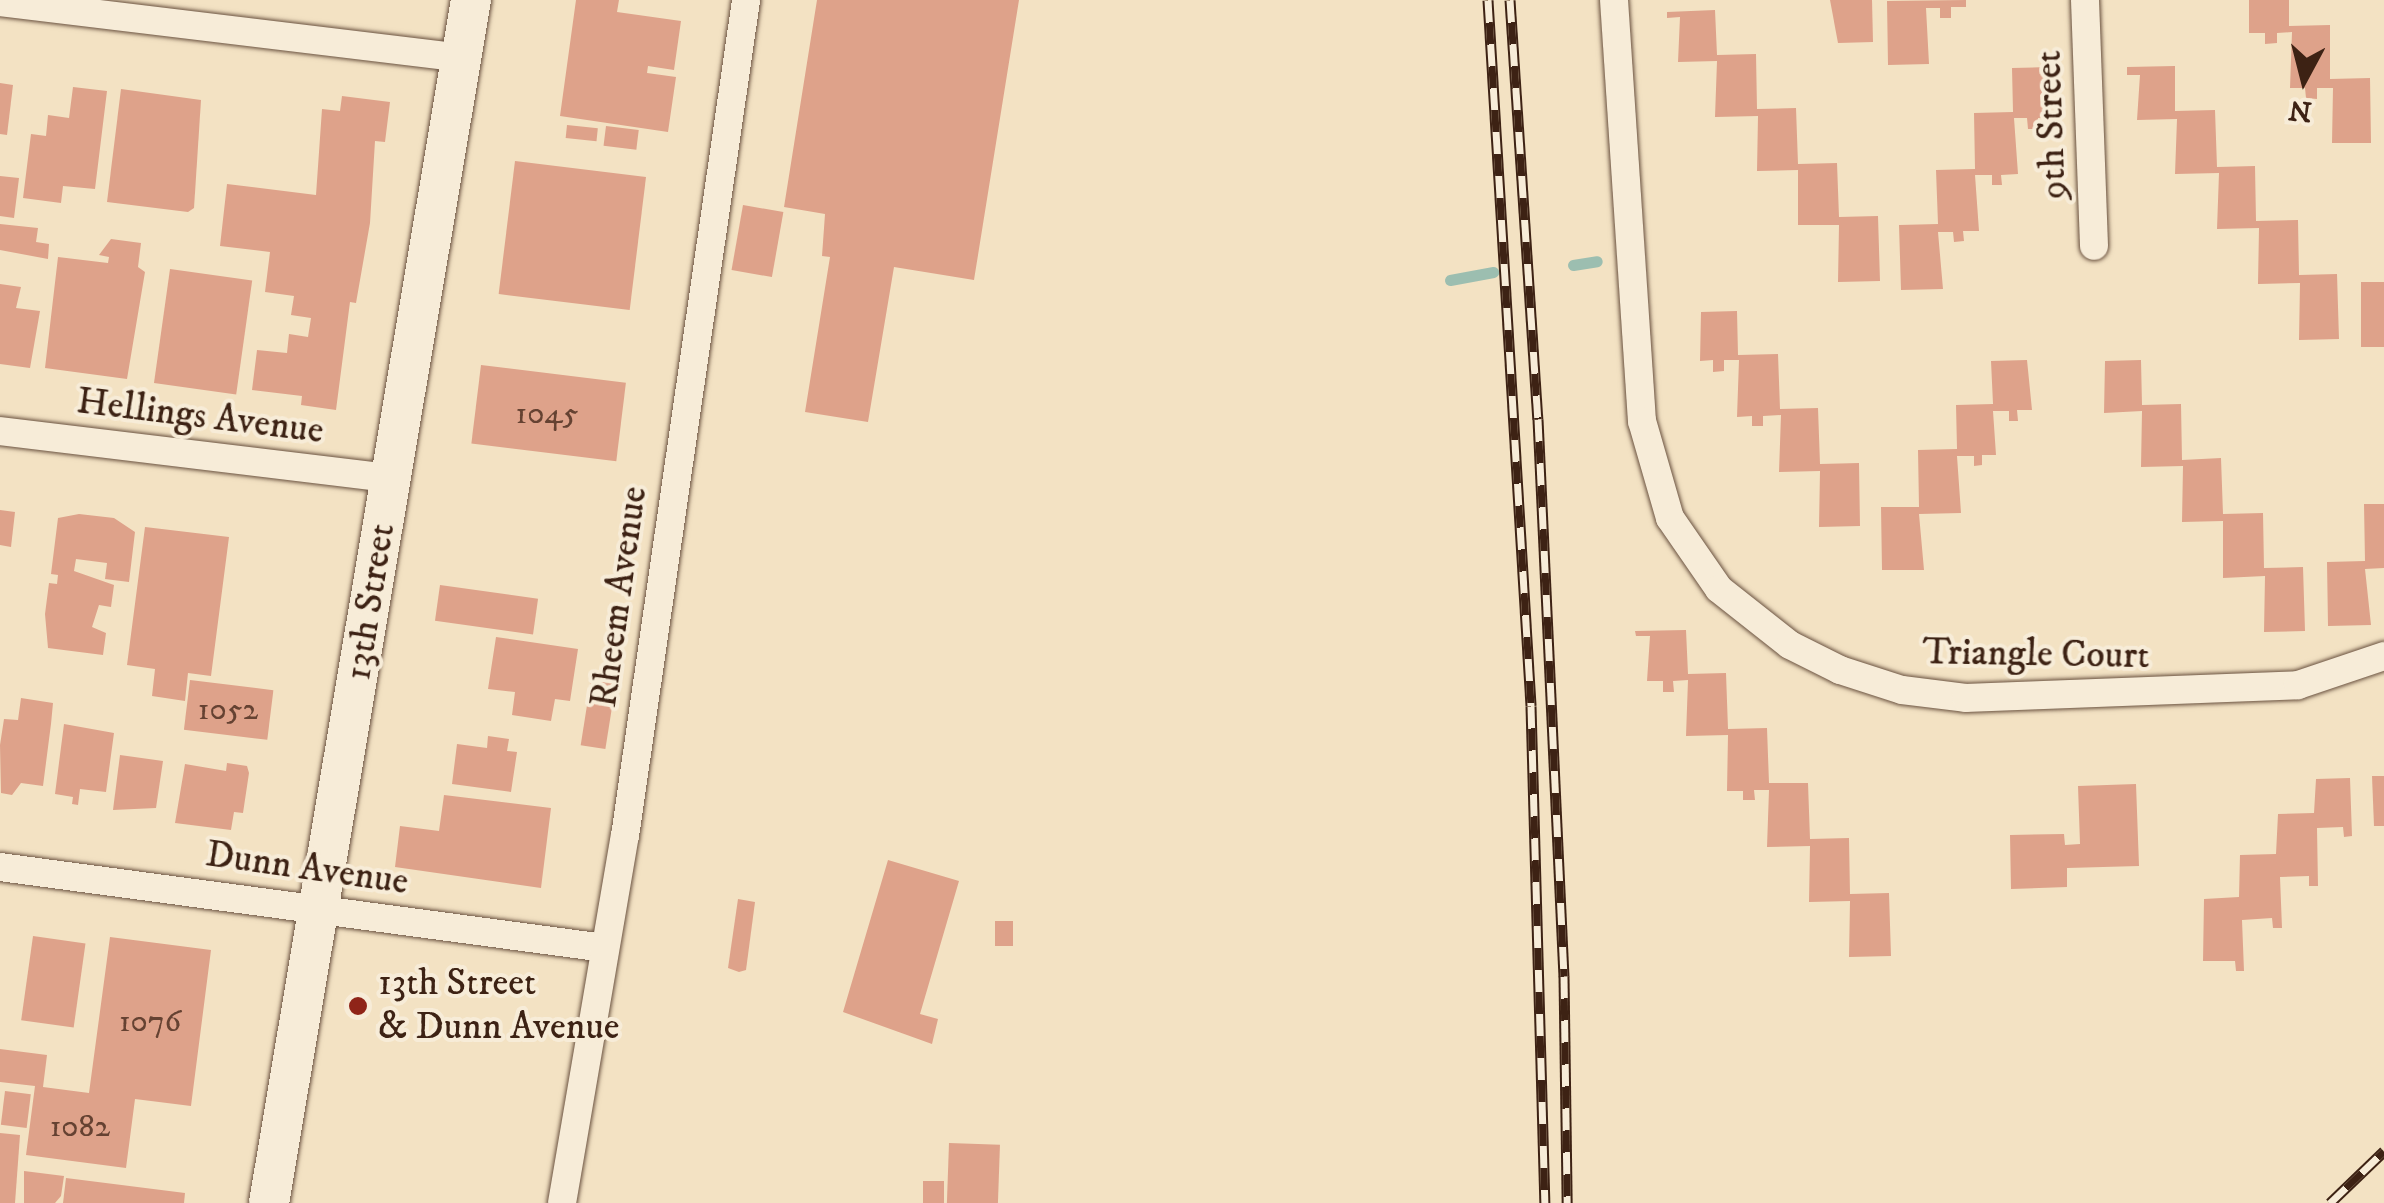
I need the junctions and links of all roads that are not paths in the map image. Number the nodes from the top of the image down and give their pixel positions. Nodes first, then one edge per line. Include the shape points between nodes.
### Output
1 (471, 0) edge
2 (746, 0) edge
3 (1614, 0) edge
4 (2085, 0) edge
5 (0, 2) edge
6 (461, 58) junction
7 (2094, 246) dead end
8 (0, 431) edge
9 (391, 478) junction
10 (2384, 656) edge
11 (0, 867) edge
12 (320, 908) junction
13 (604, 948) junction
14 (269, 1203) edge
15 (562, 1203) edge

1 - 6 main road, 13th Street
2 - 13 street, Rheem Avenue
3 - 10 street, Triangle Court via 1642,420 1670,518 1719,589 1790,645 1840,670 1902,690 1966,698 2298,685
4 - 7 street, 9th Street
5 - 6 street
6 - 9 main road, 13th Street
8 - 9 street, Hellings Avenue
9 - 12 main road, 13th Street
11 - 12 street, Dunn Avenue
12 - 13 street, Dunn Avenue
12 - 14 main road, 13th Street
13 - 15 street, Rheem Avenue

